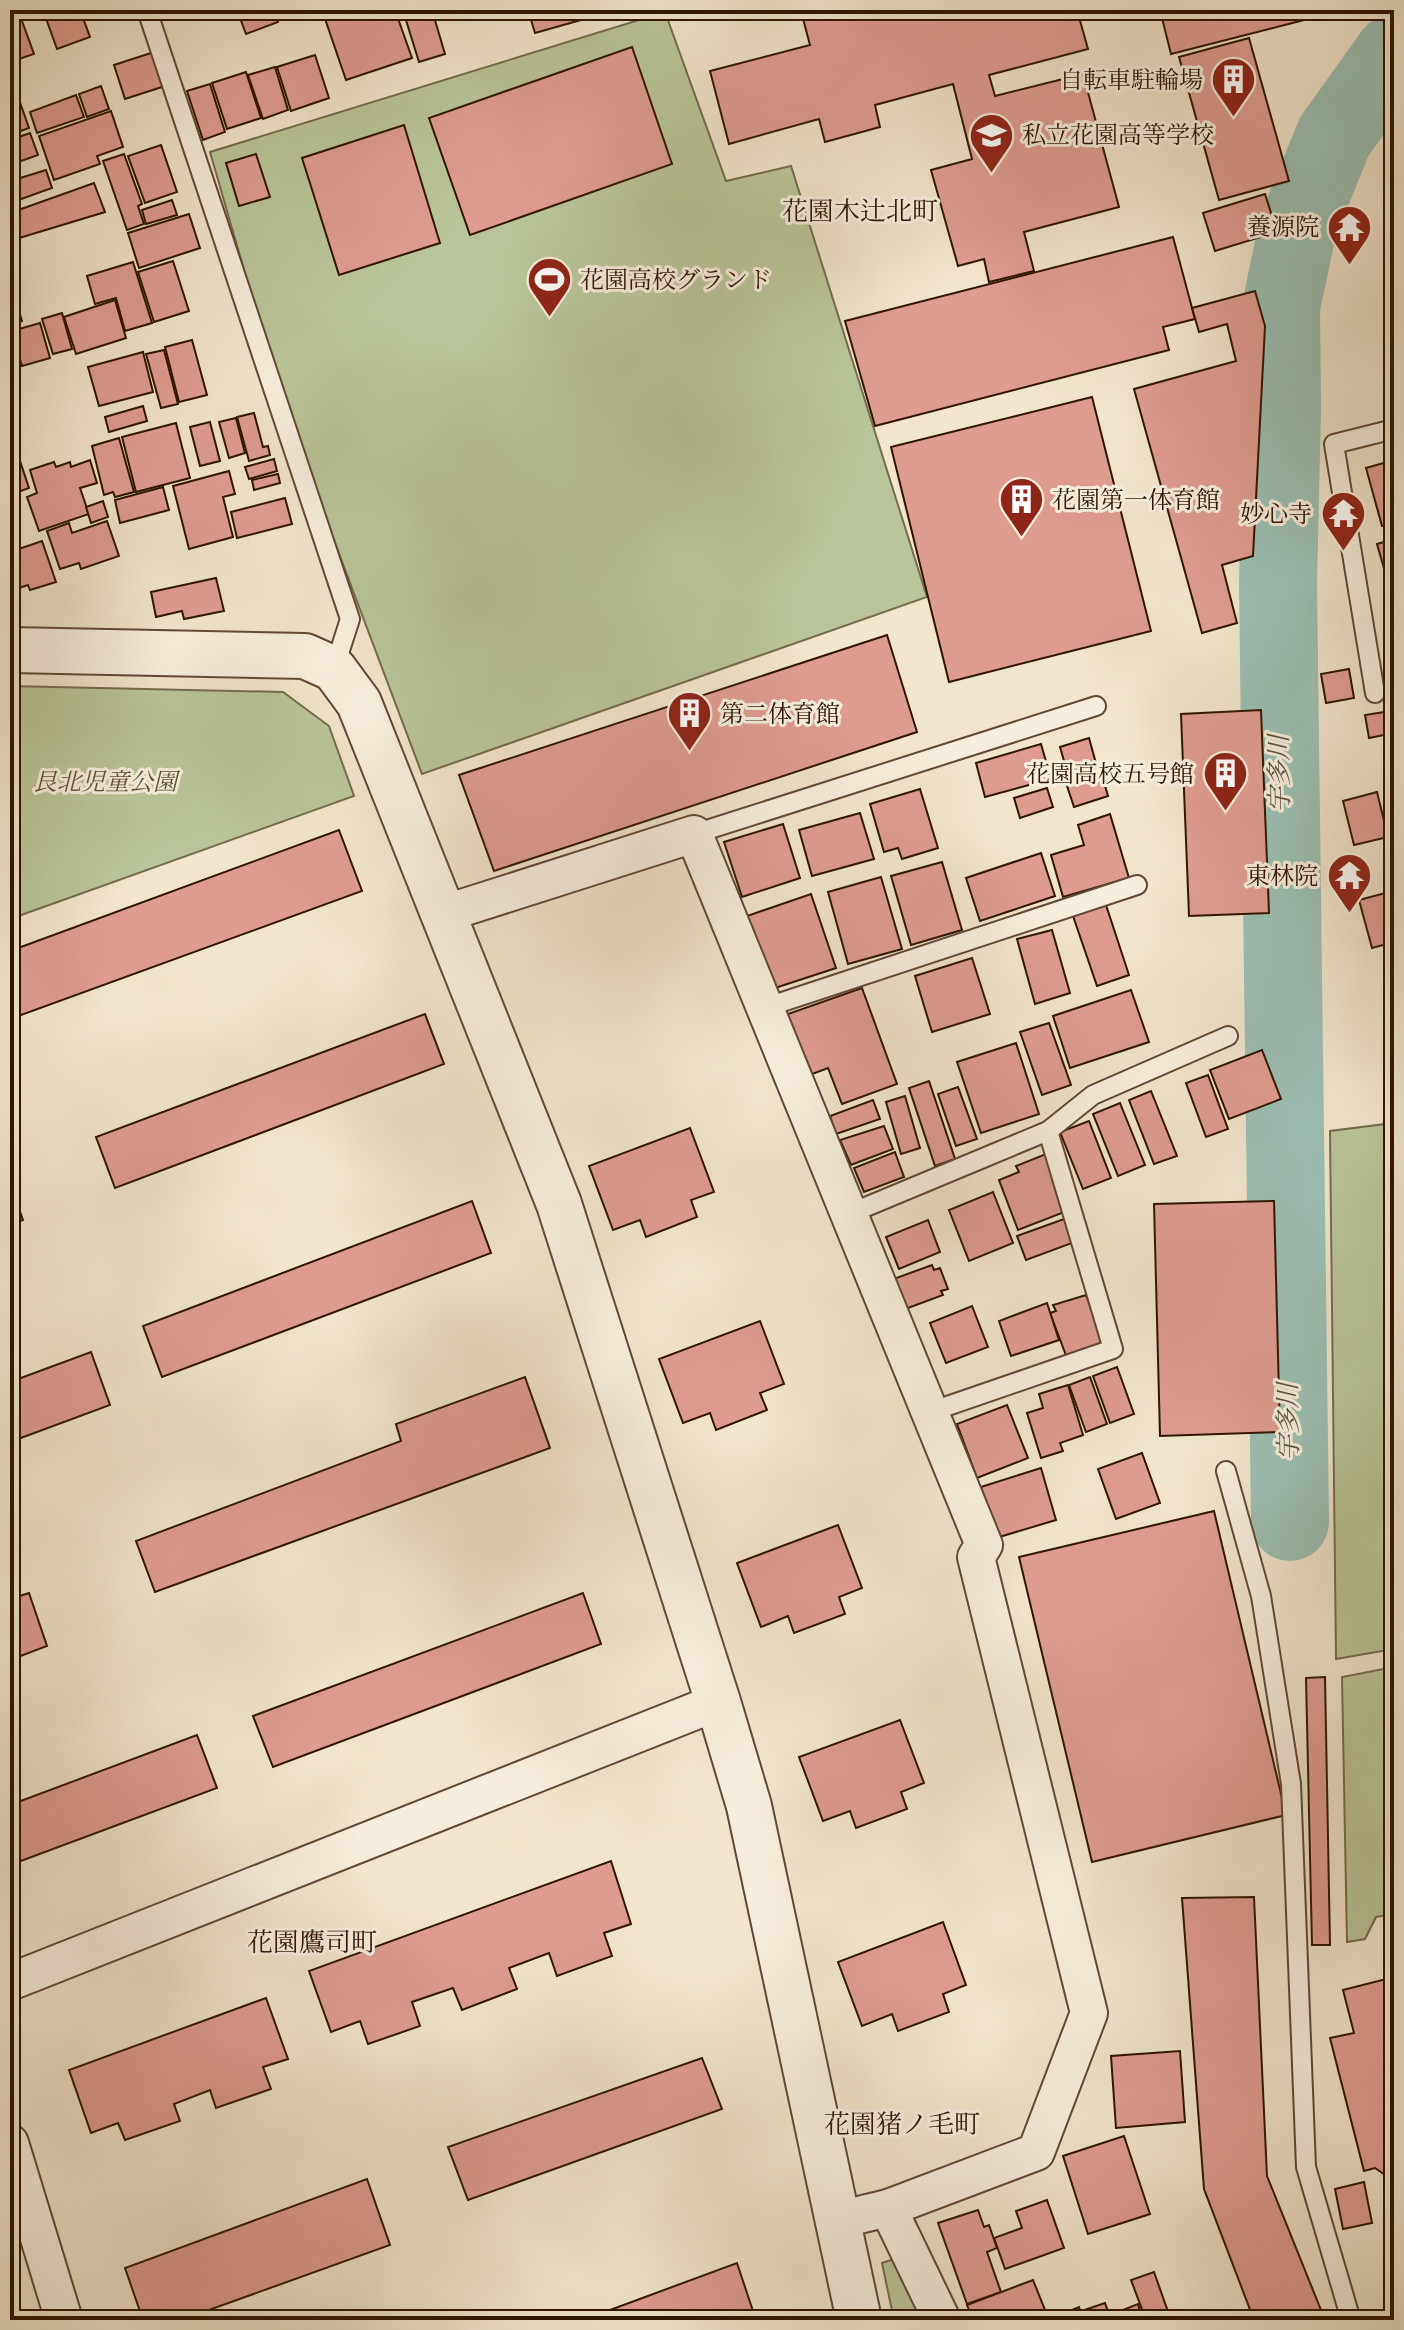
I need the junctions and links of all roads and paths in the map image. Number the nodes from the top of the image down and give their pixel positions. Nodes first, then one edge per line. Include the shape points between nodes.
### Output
1 (147, 10) edge
2 (1394, 429) edge
3 (10, 650) edge
4 (334, 669) junction
5 (1375, 693) dead end
6 (1096, 706) dead end
7 (694, 834) junction
8 (1137, 885) dead end
9 (443, 914) junction
10 (764, 1008) junction
11 (1228, 1036) dead end
12 (1048, 1131) junction
13 (849, 1214) junction
14 (930, 1412) junction
15 (1226, 1471) dead end
16 (718, 1702) junction
17 (10, 1982) edge
18 (10, 2143) edge
19 (888, 2208) junction
20 (838, 2220) junction
21 (64, 2320) edge
22 (859, 2320) edge
23 (942, 2320) edge
24 (1351, 2320) edge

1 - 4 lane via 350,619
2 - 5 lane via 1334,444
3 - 4 street via 305,656
4 - 9 street via 359,703
6 - 7 lane
7 - 9 street
7 - 10 street
8 - 10 lane
9 - 16 street via 559,1204
10 - 13 street
11 - 12 lane via 1093,1095
12 - 13 lane
12 - 14 lane via 1113,1349
13 - 14 street
14 - 19 street via 984,1545 976,1557 1089,2013 1036,2152
15 - 24 lane via 1261,1596 1291,1784 1306,2167
16 - 17 street
16 - 20 street via 749,1806
18 - 21 street
19 - 20 street
19 - 23 street
20 - 22 street

